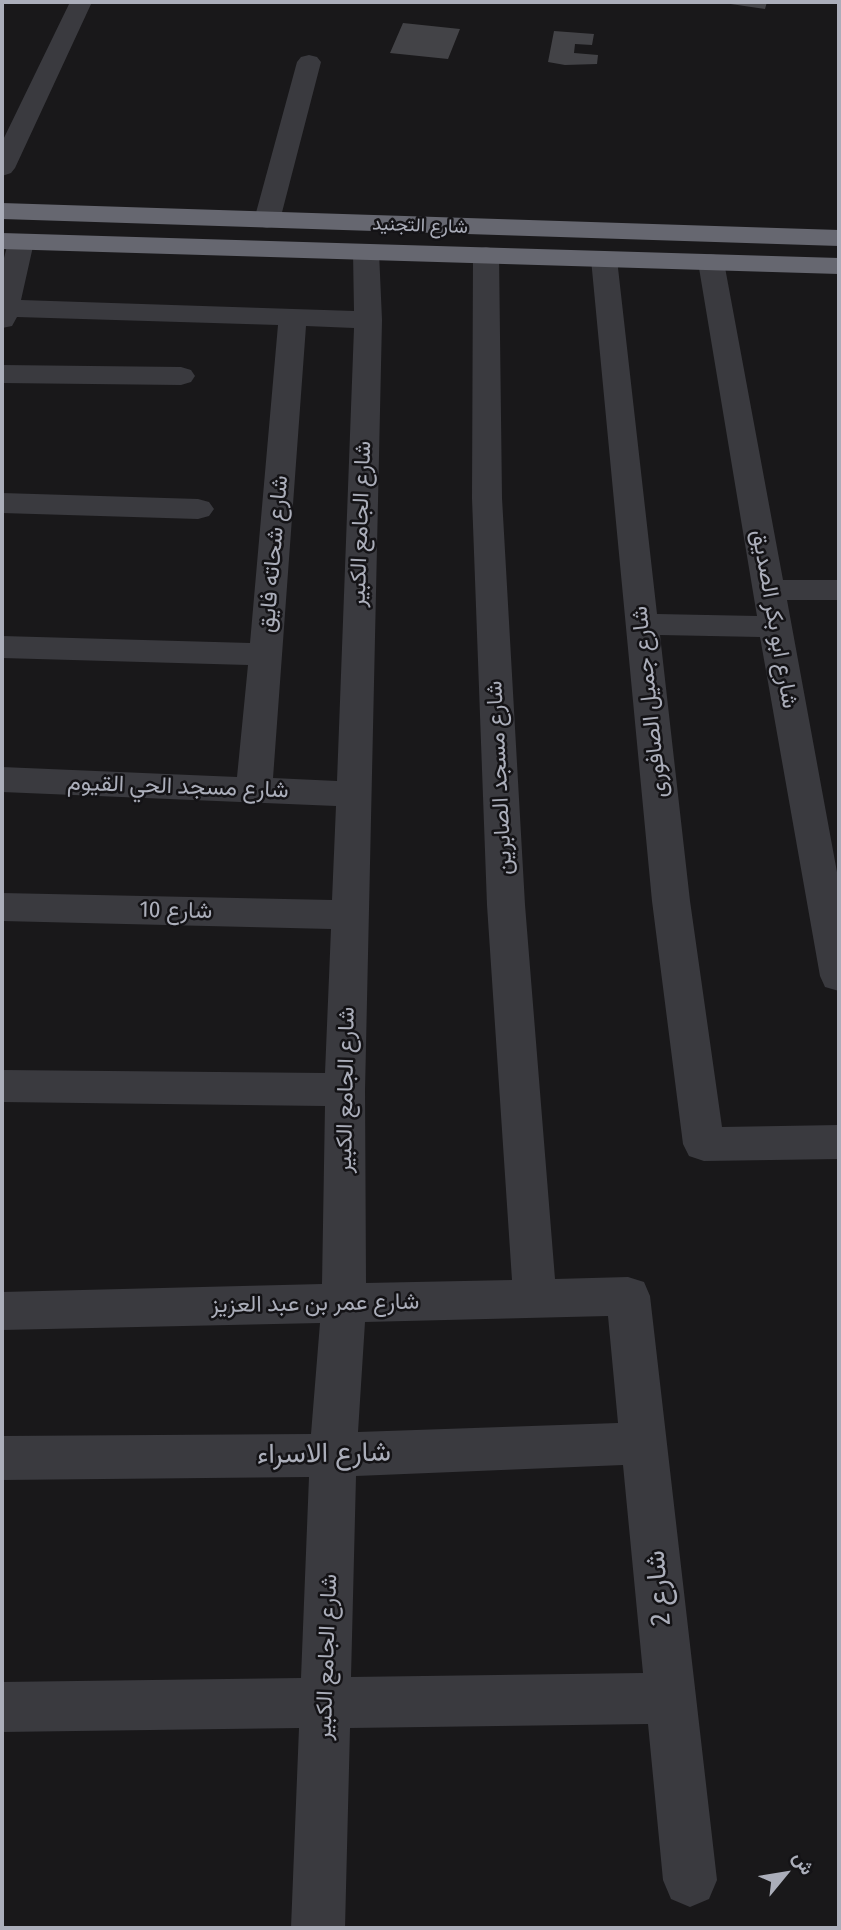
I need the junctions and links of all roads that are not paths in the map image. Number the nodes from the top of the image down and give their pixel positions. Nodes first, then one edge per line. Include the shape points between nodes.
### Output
1 (81, 2) edge
2 (309, 62) dead end
3 (2, 168) edge
4 (2, 211) edge
5 (267, 220) junction
6 (839, 238) edge
7 (11, 241) edge
8 (366, 252) junction
9 (486, 255) junction
10 (604, 259) junction
11 (711, 262) junction
12 (839, 266) edge
13 (4, 314) edge
14 (293, 318) junction
15 (368, 320) junction
16 (2, 374) edge
17 (181, 376) dead end
18 (2, 503) edge
19 (198, 509) dead end
20 (768, 590) junction
21 (839, 590) edge
22 (642, 624) junction
23 (775, 627) junction
24 (2, 647) edge
25 (265, 654) junction
26 (2, 779) edge
27 (254, 790) junction
28 (355, 794) junction
29 (2, 907) edge
30 (351, 915) junction
31 (839, 975) edge
32 (2, 1086) edge
33 (345, 1090) junction
34 (839, 1142) edge
35 (628, 1296) joint
36 (535, 1299) junction
37 (344, 1303) junction
38 (2, 1311) edge
39 (645, 1443) junction
40 (333, 1455) junction
41 (2, 1458) edge
42 (669, 1698) junction
43 (325, 1701) junction
44 (2, 1707) edge
45 (691, 1880) dead end
46 (318, 1928) edge

1 - 3 street
2 - 5 street
4 - 5 highway, شارع التجنيد
5 - 6 highway, شارع التجنيد
7 - 8 highway, شارع التجنيد
7 - 13 street
8 - 9 highway, شارع التجنيد
8 - 15 street, شارع الجامع الكبير
9 - 10 highway, شارع التجنيد
9 - 36 street, شارع مسجد الصابرين via 487,498 505,892
10 - 11 highway, شارع التجنيد
10 - 22 street, شارع جميل الصافورى
11 - 12 highway, شارع التجنيد
11 - 20 street, شارع ابو بكر الصديق
13 - 14 street
14 - 15 street
14 - 25 street, شارع شحاته فايق
15 - 28 street, شارع الجامع الكبير
16 - 17 street
18 - 19 street
20 - 21 street
20 - 23 street, شارع ابو بكر الصديق
22 - 23 street
22 - 34 street, شارع جميل الصافورى via 671,901 704,1144
23 - 31 street, شارع ابو بكر الصديق
24 - 25 street
25 - 27 street, شارع شحاته فايق
26 - 27 street, شارع مسجد الحي القيوم
27 - 28 street, شارع مسجد الحي القيوم
28 - 30 street, شارع الجامع الكبير
29 - 30 street, شارع 10
30 - 33 street, شارع الجامع الكبير
32 - 33 street
33 - 37 street, شارع الجامع الكبير
35 - 36 street, شارع عمر بن عبد العزيز
35 - 39 street, شارع 2
36 - 37 street, شارع عمر بن عبد العزيز
37 - 38 street, شارع عمر بن عبد العزيز
37 - 40 street, شارع الجامع الكبير
39 - 40 street, شارع الاسراء
39 - 42 street, شارع 2
40 - 41 street, شارع الاسراء
40 - 43 street, شارع الجامع الكبير
42 - 43 street
42 - 45 street, شارع 2
43 - 44 street
43 - 46 street, شارع الجامع الكبير

